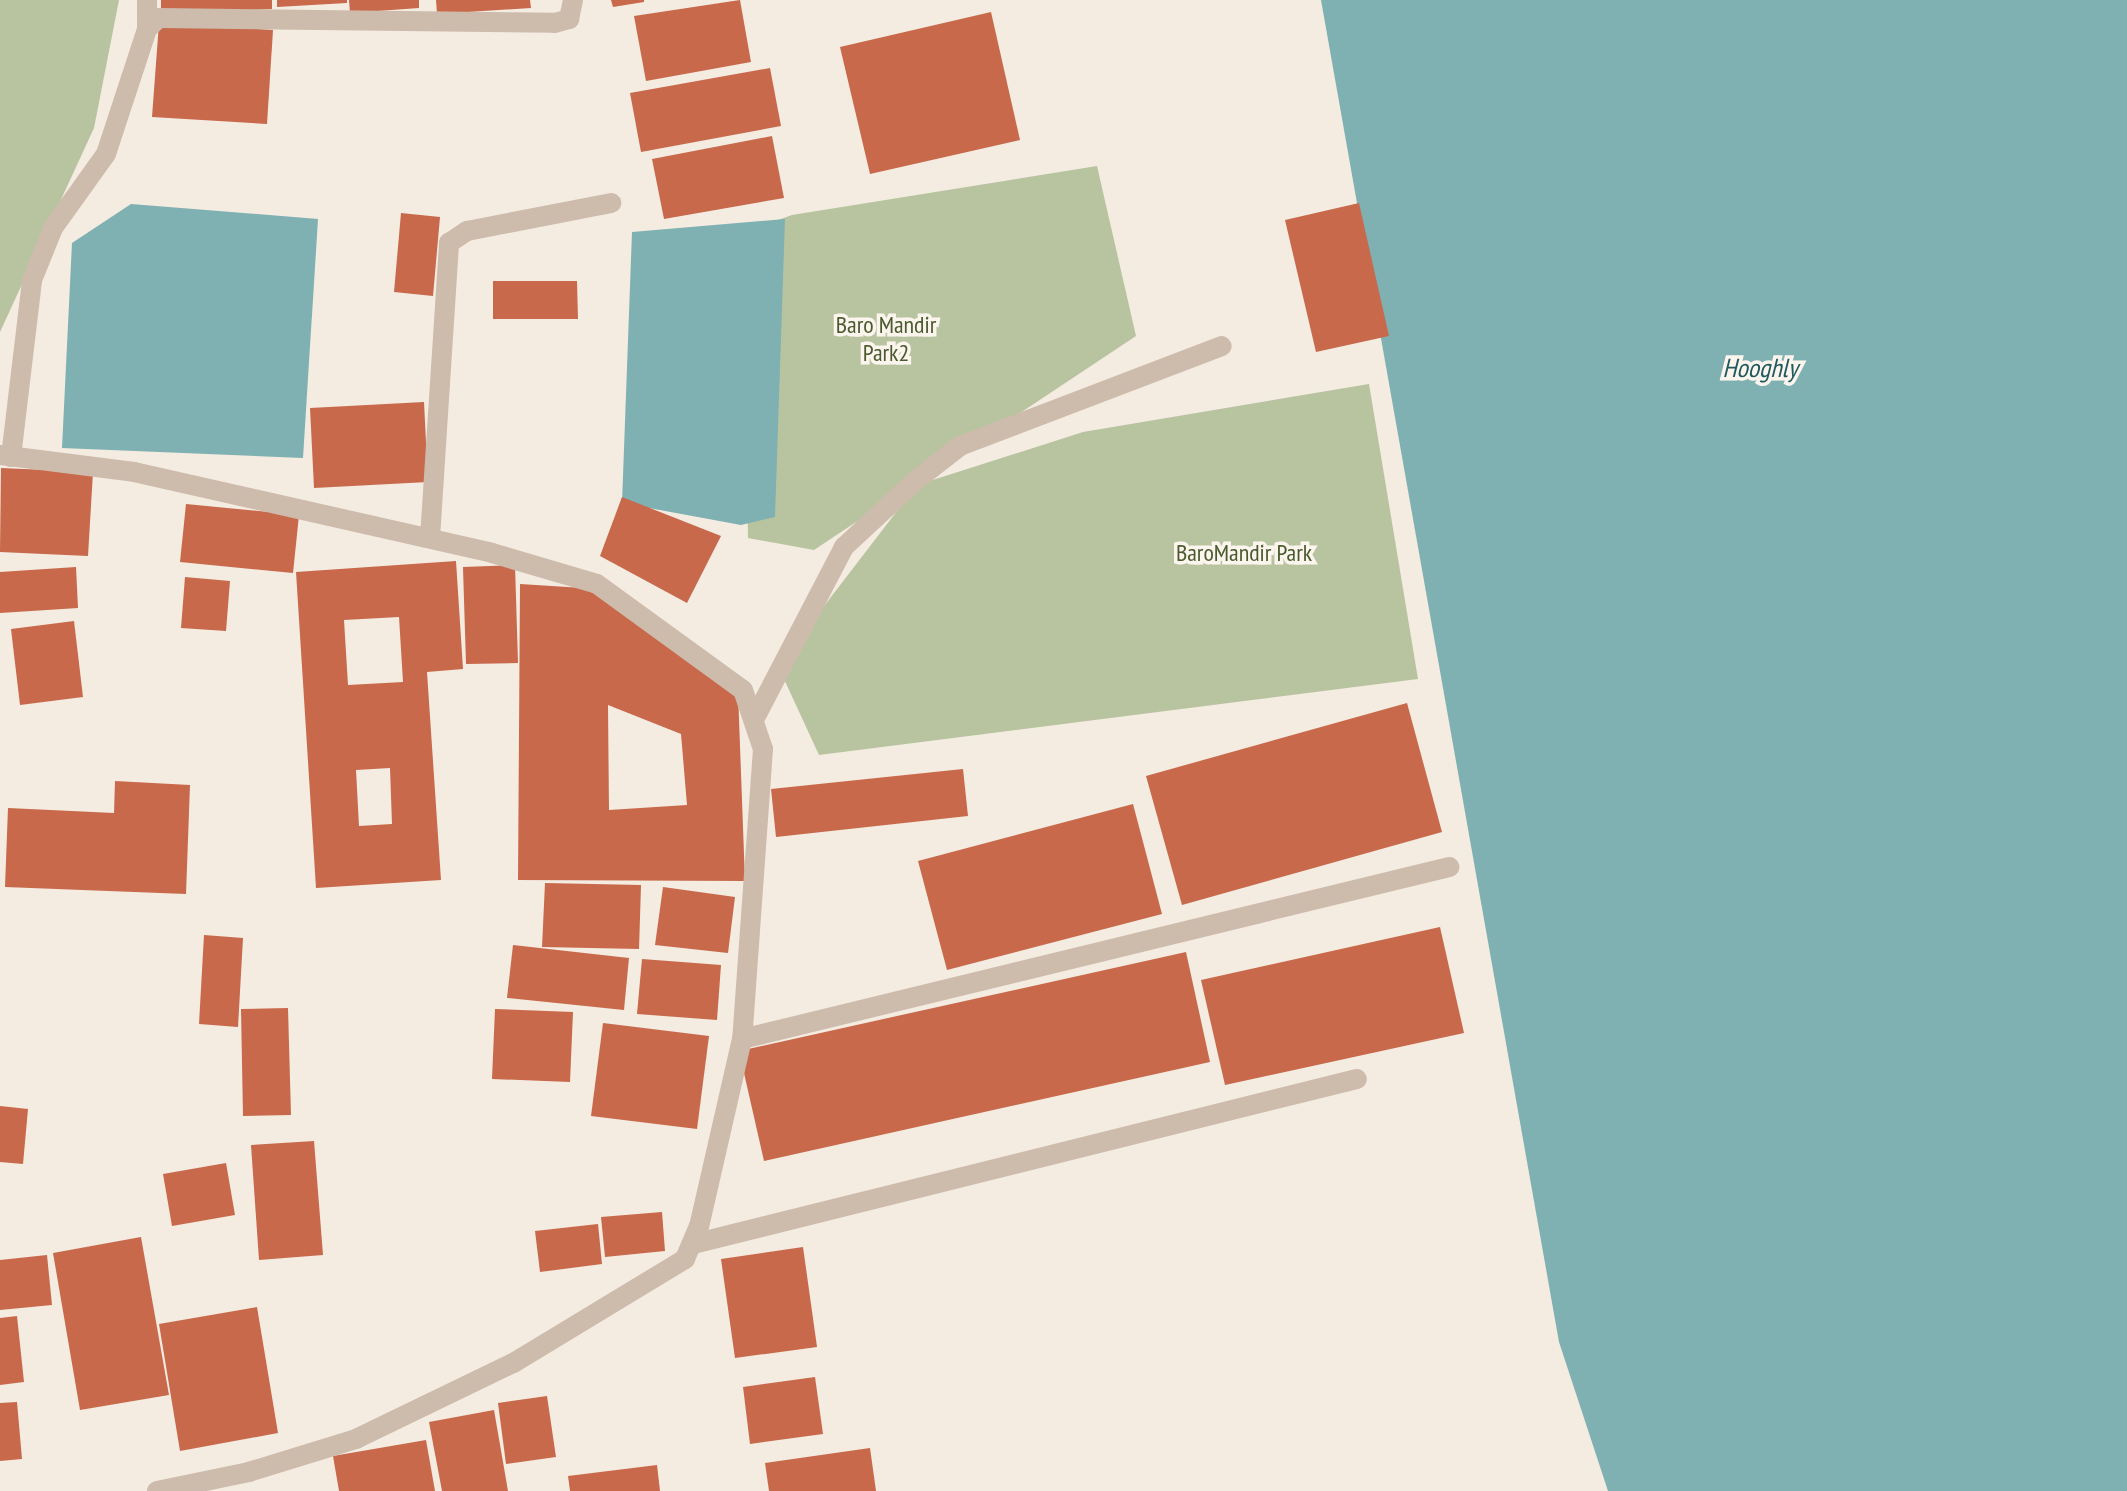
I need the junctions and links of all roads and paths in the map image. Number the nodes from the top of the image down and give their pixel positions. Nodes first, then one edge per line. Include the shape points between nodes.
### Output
1 (147, 0) edge
2 (573, 0) edge
3 (147, 29) junction
4 (611, 203) dead end
5 (1222, 346) dead end
6 (5, 456) edge
7 (430, 538) junction
8 (756, 716) junction
9 (1449, 867) dead end
10 (742, 1039) junction
11 (1357, 1079) dead end
12 (693, 1244) junction
13 (249, 1472) junction
14 (157, 1491) edge
15 (261, 1491) edge

1 - 3 street
2 - 3 street via 569,19 555,23 170,17
3 - 6 street via 112,141 53,228 32,280
4 - 7 street via 467,231 449,243
5 - 8 street via 960,446 915,481 844,547
6 - 7 street via 134,472
7 - 8 street via 597,584 743,690
8 - 10 street via 763,749
9 - 10 street
10 - 12 street
11 - 12 street
12 - 13 street via 685,1259 513,1363 356,1439
13 - 14 street
13 - 15 street

